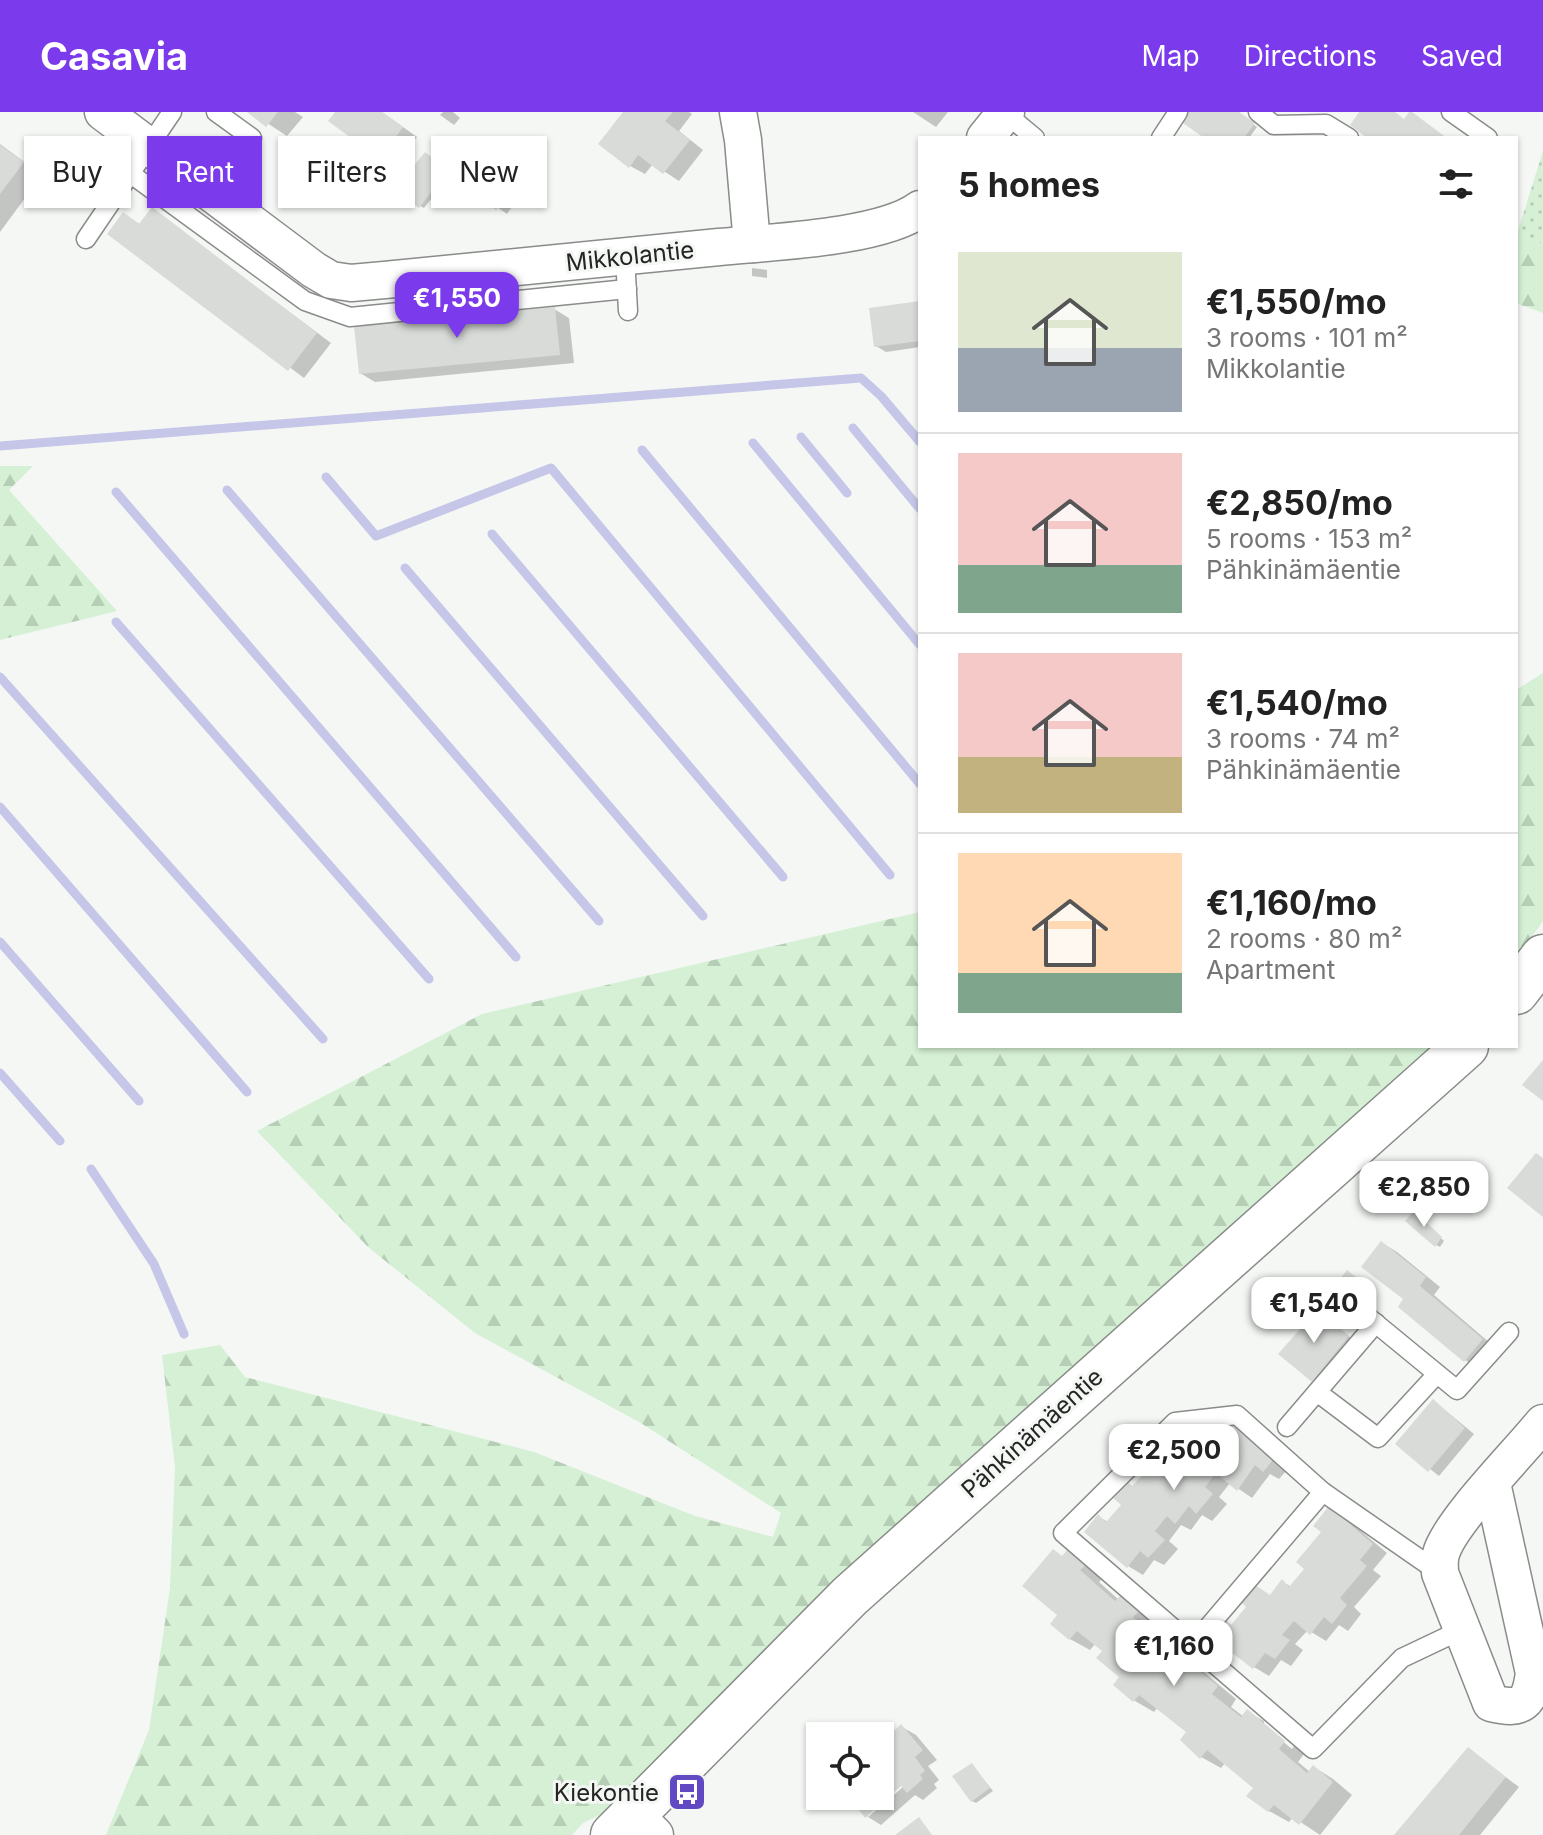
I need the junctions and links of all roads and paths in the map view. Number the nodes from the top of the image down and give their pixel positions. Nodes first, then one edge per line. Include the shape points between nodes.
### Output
1 (103, 112) edge
2 (172, 112) edge
3 (216, 112) edge
4 (738, 112) edge
5 (1178, 112) edge
6 (1258, 112) edge
7 (1451, 112) edge
8 (999, 121) edge
9 (249, 136) edge
10 (1031, 136) edge
11 (1160, 136) edge
12 (1346, 136) edge
13 (1485, 136) edge
14 (141, 161) junction
15 (918, 211) edge
16 (86, 239) dead end
17 (752, 244) junction
18 (626, 273) junction
19 (628, 311) dead end
20 (1543, 957) edge
21 (1518, 989) edge
22 (1464, 1048) edge
23 (1351, 1303) dead end
24 (1376, 1323) junction
25 (1509, 1332) dead end
26 (1437, 1374) junction
27 (1317, 1392) junction
28 (1543, 1423) edge
29 (1287, 1427) dead end
30 (1492, 1483) junction
31 (1323, 1492) junction
32 (1440, 1573) junction
33 (1461, 1630) junction
34 (1192, 1646) junction
35 (634, 1828) edge

1 - 14 street, Mikkolantie
2 - 14 lane
3 - 9 lane
4 - 17 street
5 - 11 lane
6 - 12 lane via 1274,125 1326,124
7 - 13 lane
8 - 10 lane
14 - 16 lane
14 - 18 street, Mikkolantie via 331,280
15 - 17 street, Mikkolantie via 868,230
17 - 18 street, Mikkolantie
18 - 19 lane
20 - 21 street
22 - 35 street, Pähkinämäentie via 850,1596
23 - 24 lane
24 - 26 lane
24 - 27 lane
25 - 26 lane via 1457,1390
26 - 27 lane via 1378,1438
27 - 29 lane
28 - 30 street
30 - 32 street via 1441,1553
30 - 33 street via 1534,1673 1531,1696 1524,1703 1491,1703
31 - 32 lane
31 - 34 lane
31 - 34 lane via 1237,1415 1175,1422 1063,1533
32 - 33 street
33 - 34 lane via 1402,1658 1313,1749

